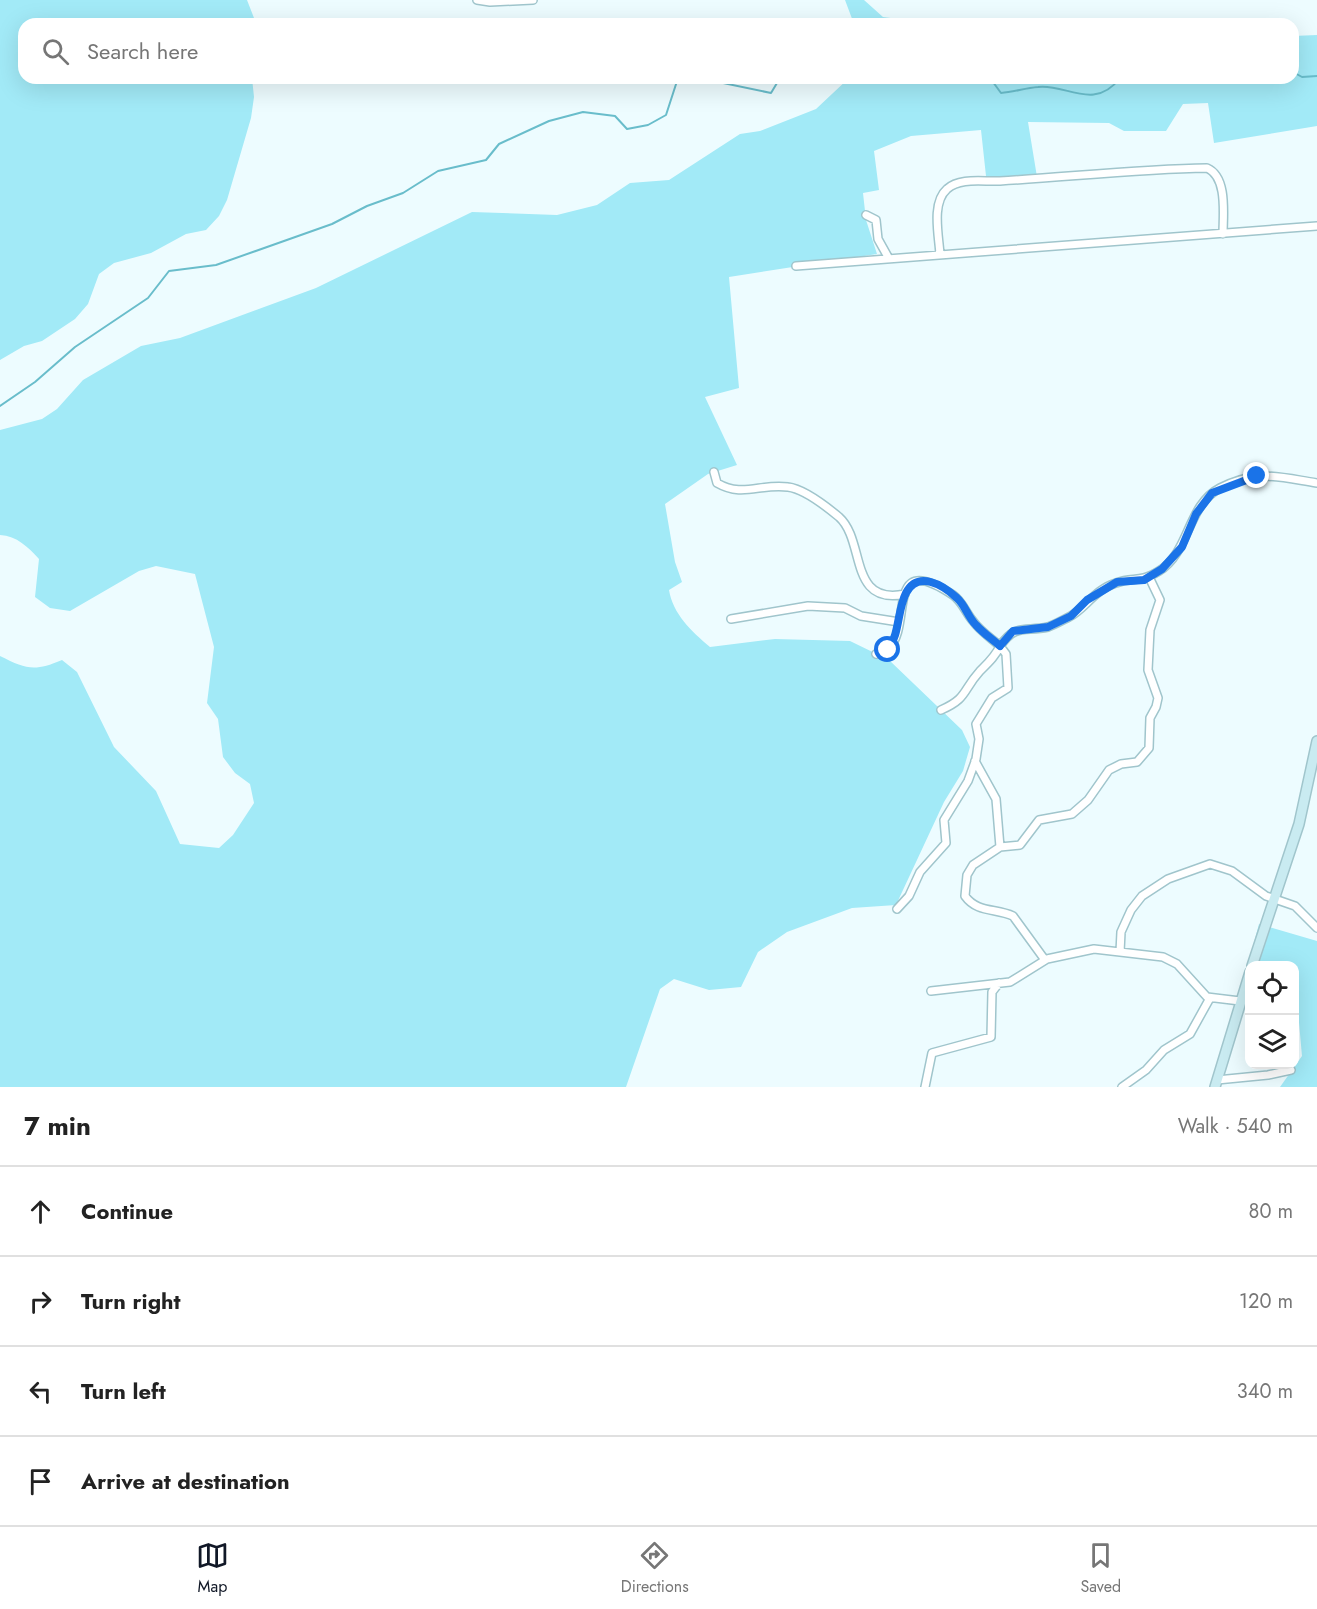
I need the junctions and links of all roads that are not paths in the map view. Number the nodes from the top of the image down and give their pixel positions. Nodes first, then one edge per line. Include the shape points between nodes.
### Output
1 (477, 0) edge
2 (533, 0) edge
3 (866, 215) dead end
4 (1317, 226) edge
5 (1223, 234) junction
6 (940, 255) junction
7 (888, 257) junction
8 (796, 266) dead end
9 (714, 472) dead end
10 (1317, 483) edge
11 (1149, 577) junction
12 (905, 594) junction
13 (731, 619) dead end
14 (899, 621) junction
15 (1000, 646) junction
16 (876, 654) dead end
17 (941, 710) dead end
18 (1317, 741) edge
19 (975, 762) junction
20 (1314, 768) edge
21 (1000, 847) junction
22 (1274, 899) junction
23 (897, 909) dead end
24 (1317, 928) edge
25 (1120, 952) junction
26 (1045, 960) junction
27 (1254, 961) edge
28 (999, 983) junction
29 (1245, 986) edge
30 (932, 991) dead end
31 (1210, 998) junction
32 (1240, 1001) junction
33 (1291, 1070) dead end
34 (1216, 1083) edge
35 (926, 1087) edge
36 (1122, 1087) edge

1 - 2 street
3 - 7 street via 876,220 878,239
4 - 5 street
5 - 6 street
5 - 6 street via 1220,184 1218,176 1207,168 973,180 949,187 941,196
6 - 7 street
7 - 8 street
9 - 12 street via 717,483 731,491 789,487 827,508 849,532 869,585 885,596
10 - 11 street via 1272,474 1212,493 1196,514 1175,556
11 - 15 street via 1117,582 1087,600 1071,616 1048,627 1013,631
11 - 21 street via 1160,600 1150,630 1148,670 1158,698 1150,718 1149,748 1137,762 1109,770 1088,800 1072,814 1039,820 1020,845
12 - 14 street
12 - 15 street via 915,582 932,582 958,598 974,623
13 - 14 street via 808,606 845,608 861,616
14 - 16 street via 893,643 888,650
15 - 17 street via 966,695
15 - 19 street via 1006,654 1008,688 992,698 976,724 979,739
18 - 20 main road
19 - 21 street via 996,799
19 - 23 street via 944,820 946,843 920,872 909,897
20 - 22 main road
21 - 26 street via 973,865 967,875 965,896 982,909 1013,916
22 - 24 street via 1295,906
22 - 25 street via 1232,871 1210,864 1199,867 1168,879 1142,896 1121,932
22 - 27 main road
25 - 26 street via 1094,950
25 - 31 street via 1163,957 1177,964
26 - 28 street via 1010,982
28 - 30 street
28 - 35 street via 992,992 991,1037 932,1053
29 - 32 main road
31 - 32 street
31 - 36 street via 1190,1034 1164,1050 1146,1070
32 - 34 main road
33 - 34 street

